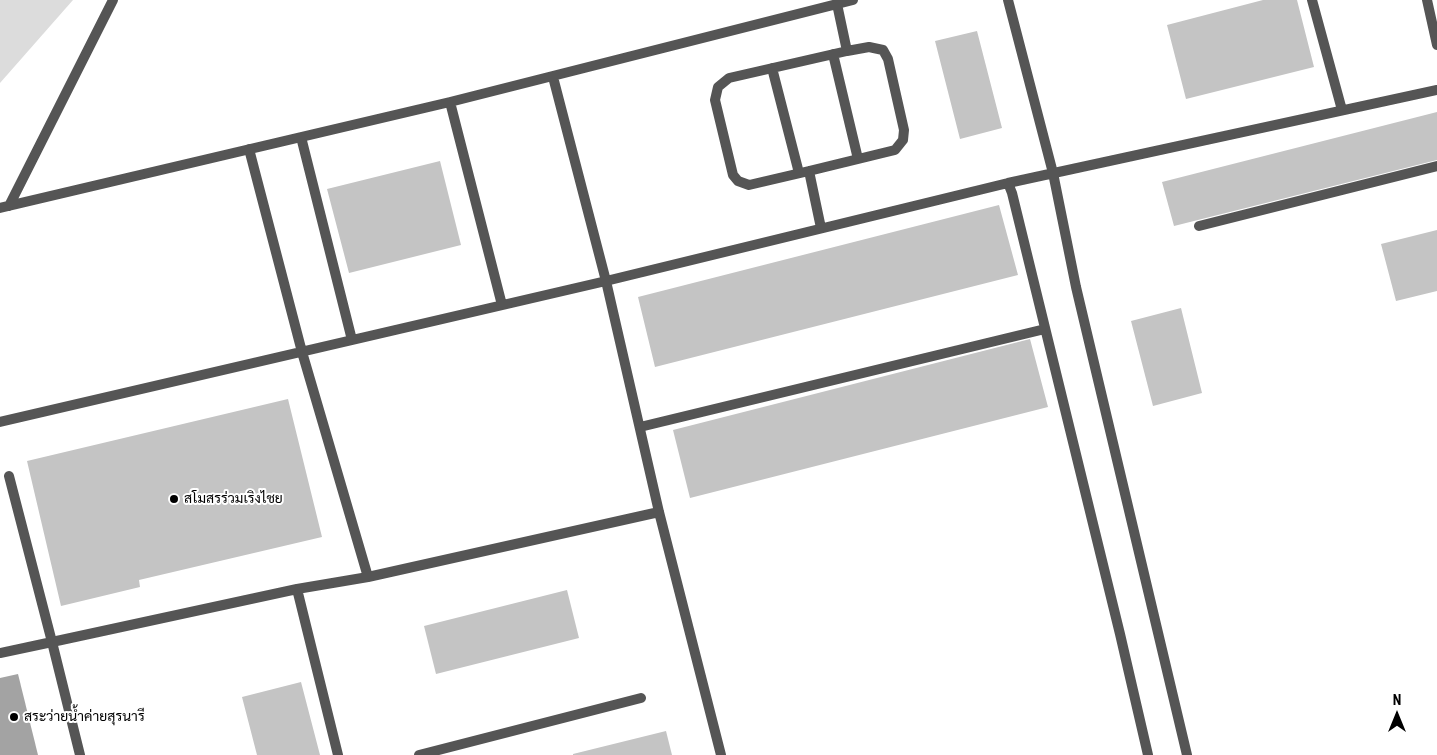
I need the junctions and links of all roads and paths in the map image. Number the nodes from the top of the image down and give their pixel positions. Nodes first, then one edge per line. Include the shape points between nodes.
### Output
1 (113, 0) edge
2 (853, 0) edge
3 (1008, 0) edge
4 (1312, 0) edge
5 (1427, 0) edge
6 (837, 4) junction
7 (1437, 45) edge
8 (847, 51) junction
9 (833, 54) junction
10 (772, 68) junction
11 (553, 76) junction
12 (1437, 90) edge
13 (450, 102) junction
14 (1342, 110) junction
15 (302, 137) junction
16 (249, 149) junction
17 (858, 159) junction
18 (1437, 166) edge
19 (804, 172) junction
20 (1053, 173) junction
21 (1008, 183) junction
22 (4, 207) edge
23 (1199, 226) dead end
24 (821, 228) junction
25 (606, 281) junction
26 (502, 305) junction
27 (1045, 329) junction
28 (352, 340) junction
29 (302, 352) junction
30 (0, 422) edge
31 (640, 428) junction
32 (9, 476) dead end
33 (659, 512) junction
34 (368, 577) junction
35 (297, 589) junction
36 (52, 642) junction
37 (0, 653) edge
38 (641, 698) dead end
39 (80, 755) edge
40 (338, 755) edge
41 (419, 755) edge
42 (721, 755) edge
43 (1148, 755) edge
44 (1187, 755) edge

1 - 22 lane
2 - 6 lane
3 - 20 lane
4 - 14 lane
5 - 7 lane
6 - 8 lane
6 - 11 lane
8 - 9 lane
8 - 17 lane via 869,46 883,50 888,59 904,130 903,140 895,150
9 - 10 lane
9 - 17 lane
10 - 19 lane
10 - 19 lane via 729,78 718,87 715,100 733,175 749,185
11 - 13 lane
11 - 25 lane
12 - 14 lane
13 - 15 lane
13 - 26 lane
14 - 20 lane
15 - 16 lane
15 - 28 lane
16 - 22 lane
16 - 29 lane
17 - 19 lane
18 - 23 lane
19 - 24 lane
20 - 21 lane
20 - 44 lane via 1076,287
21 - 24 lane
21 - 27 lane
24 - 25 lane
25 - 26 lane
25 - 31 lane
26 - 28 lane
27 - 31 lane
27 - 43 lane
28 - 29 lane
29 - 30 lane
29 - 34 lane
31 - 33 lane
32 - 36 lane
33 - 34 lane
33 - 42 lane
34 - 35 lane
35 - 36 lane
35 - 40 lane
36 - 37 lane
36 - 39 lane
38 - 41 lane

